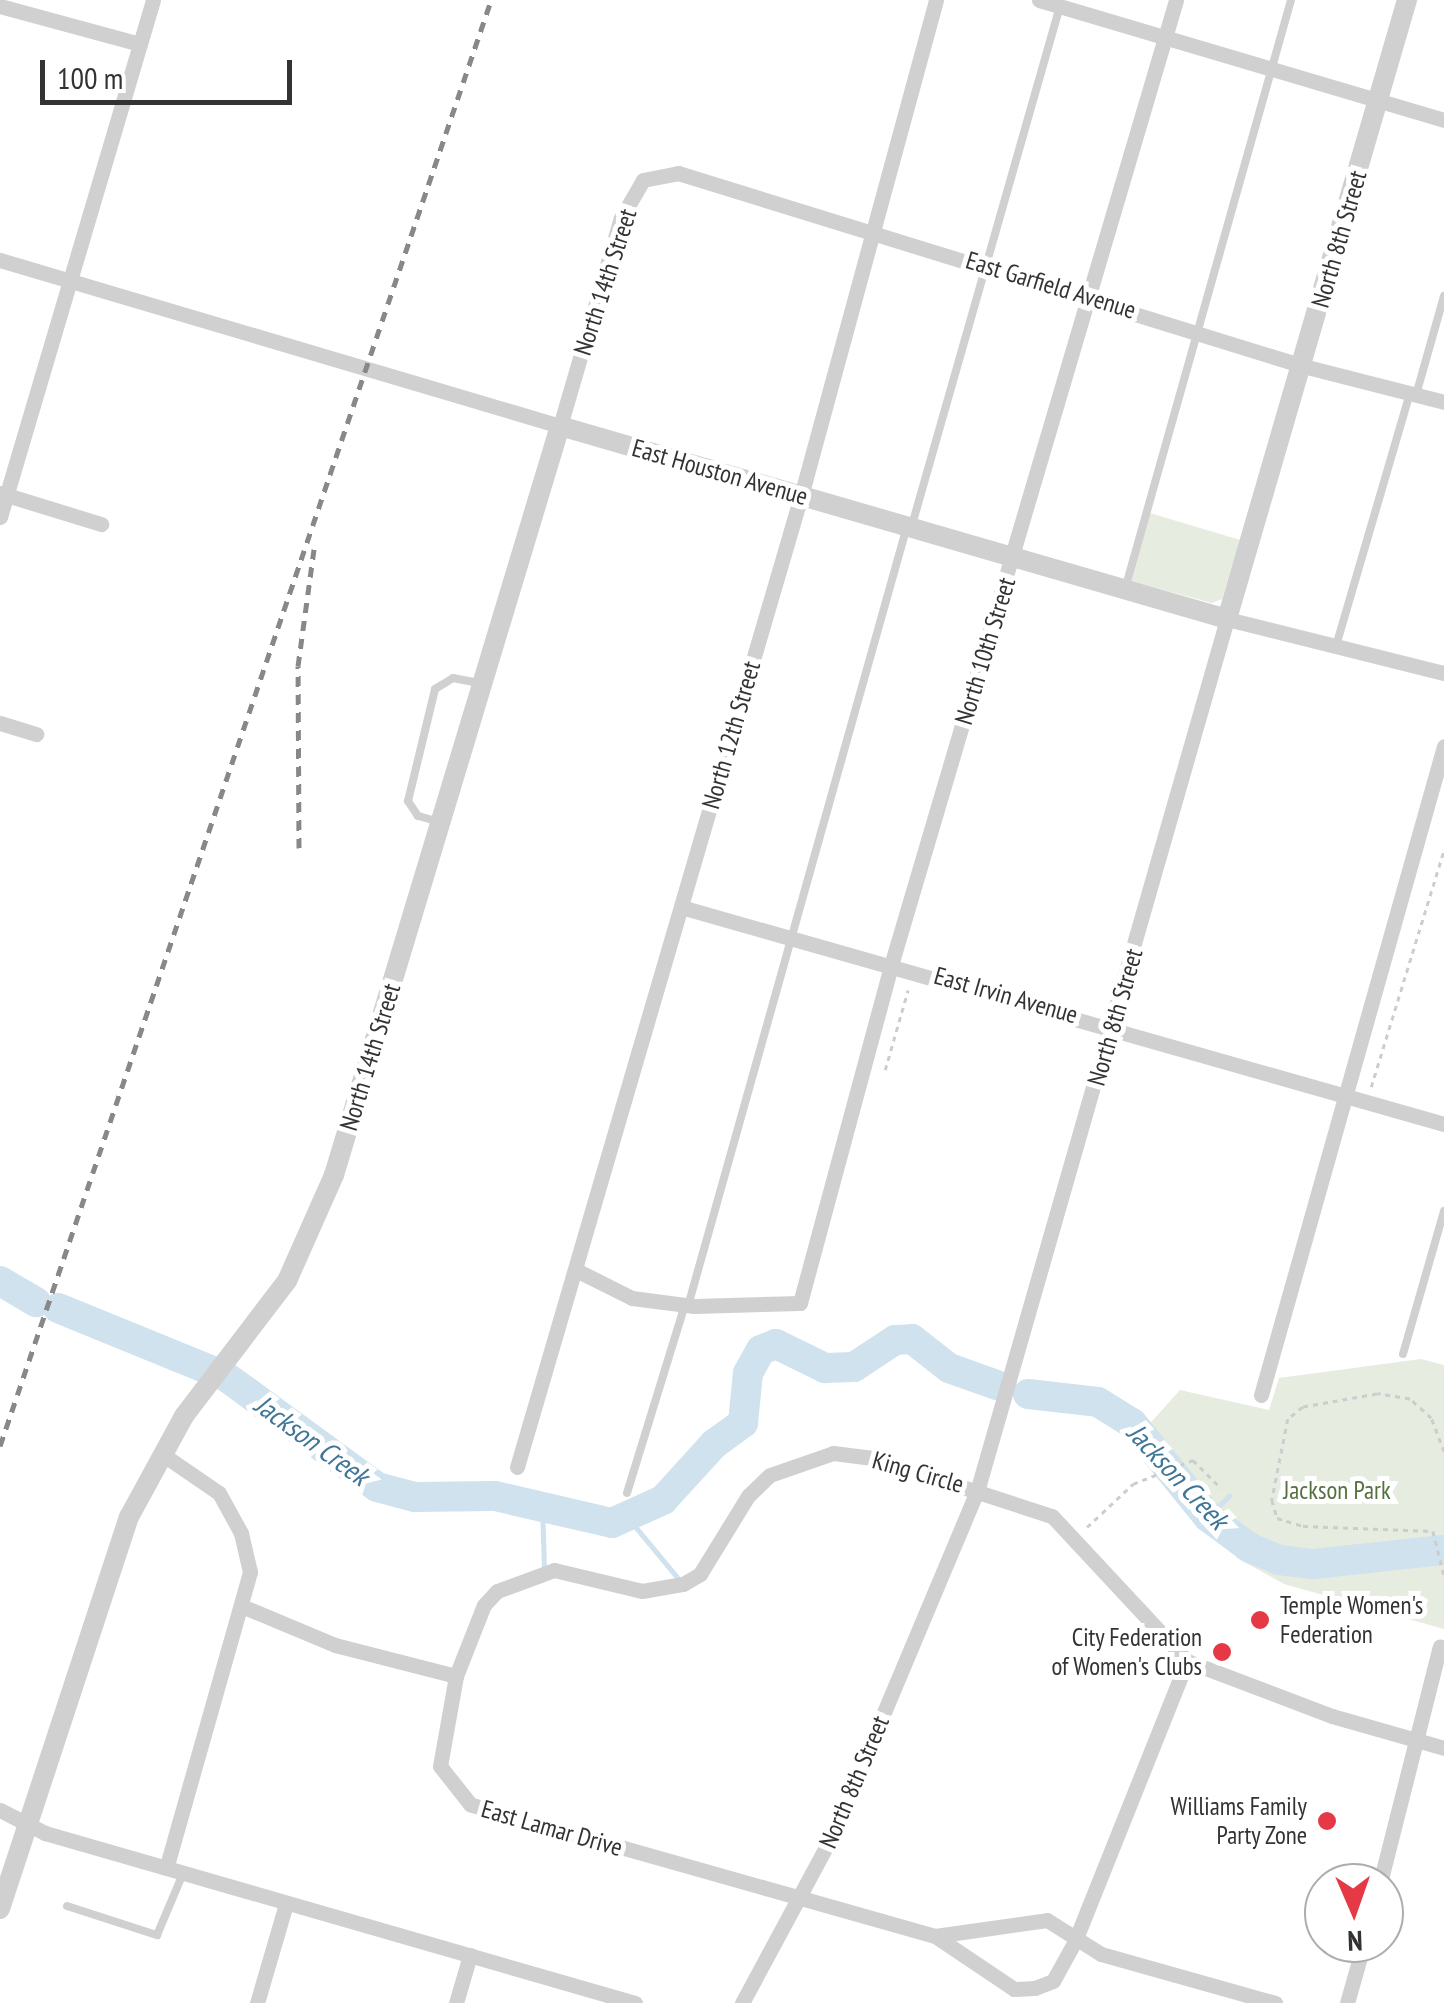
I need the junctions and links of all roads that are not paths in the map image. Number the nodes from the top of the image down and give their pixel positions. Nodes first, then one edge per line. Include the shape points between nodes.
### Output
1 (153, 0) edge
2 (936, 0) edge
3 (1039, 0) edge
4 (1176, 0) edge
5 (1291, 0) edge
6 (1407, 0) edge
7 (0, 6) edge
8 (1060, 6) junction
9 (1167, 35) junction
10 (140, 44) junction
11 (1273, 68) junction
12 (1379, 101) junction
13 (1444, 120) edge
14 (658, 172) joint
15 (874, 233) junction
16 (0, 260) edge
17 (985, 265) junction
18 (72, 280) junction
19 (1086, 294) junction
20 (1444, 296) edge
21 (1200, 332) junction
22 (1303, 366) junction
23 (1413, 394) junction
24 (1444, 402) edge
25 (560, 426) junction
26 (3, 494) edge
27 (802, 496) junction
28 (0, 516) edge
29 (101, 524) dead end
30 (909, 527) junction
31 (1013, 557) junction
32 (1125, 589) junction
33 (1228, 619) junction
34 (1336, 646) junction
35 (1444, 673) edge
36 (482, 684) junction
37 (0, 723) edge
38 (36, 734) dead end
39 (1444, 746) edge
40 (441, 822) junction
41 (681, 907) junction
42 (788, 935) junction
43 (892, 962) junction
44 (1113, 1026) junction
45 (1340, 1095) junction
46 (1444, 1124) edge
47 (1444, 1211) edge
48 (578, 1271) junction
49 (686, 1305) junction
50 (1403, 1354) dead end
51 (1260, 1395) dead end
52 (162, 1454) junction
53 (517, 1467) dead end
54 (978, 1488) junction
55 (627, 1493) dead end
56 (244, 1606) junction
57 (1440, 1646) dead end
58 (1188, 1661) junction
59 (456, 1676) junction
60 (1420, 1741) junction
61 (1444, 1748) edge
62 (0, 1810) edge
63 (27, 1818) junction
64 (1386, 1863) edge
65 (168, 1866) junction
66 (184, 1872) junction
67 (800, 1900) junction
68 (286, 1904) junction
69 (67, 1906) dead end
70 (0, 1908) edge
71 (936, 1936) junction
72 (1074, 1943) junction
73 (470, 1955) junction
74 (1358, 1963) edge
75 (257, 2003) edge
76 (456, 2003) edge
77 (635, 2003) edge
78 (742, 2003) edge
79 (1275, 2003) edge
80 (1347, 2003) edge

1 - 10 street
2 - 15 street, North 12th Street
3 - 8 street
4 - 9 street, North 10th Street
5 - 11 lane
6 - 12 street, North 8th Street
7 - 10 street
8 - 9 street
8 - 17 lane
9 - 11 street
9 - 19 street, North 10th Street
10 - 18 street
11 - 12 street
11 - 21 lane
12 - 13 street
12 - 22 street, North 8th Street
14 - 15 street, East Garfield Avenue
14 - 25 street, North 14th Street via 643,180 620,218
15 - 17 street, East Garfield Avenue
15 - 27 street, North 12th Street
16 - 18 street, East Houston Avenue
17 - 19 street, East Garfield Avenue
17 - 30 lane
18 - 25 street, East Houston Avenue
18 - 26 street
19 - 21 street, East Garfield Avenue
19 - 31 street, North 10th Street
20 - 23 lane
21 - 22 street, East Garfield Avenue
21 - 32 lane
22 - 23 street, East Garfield Avenue
22 - 33 street, North 8th Street
23 - 24 street, East Garfield Avenue
23 - 34 lane
25 - 27 street, East Houston Avenue
25 - 36 street, North 14th Street
26 - 28 street
26 - 29 street
27 - 30 street, East Houston Avenue
27 - 41 street, North 12th Street
30 - 31 street, East Houston Avenue
30 - 42 lane
31 - 32 street, East Houston Avenue
31 - 43 street, North 10th Street
32 - 33 street, East Houston Avenue
33 - 34 street, East Houston Avenue
33 - 44 street, North 8th Street
34 - 35 street, East Houston Avenue
36 - 40 street, North 14th Street
36 - 40 lane via 454,678 435,689 408,801 418,816
37 - 38 street
39 - 45 street
40 - 52 street, North 14th Street via 334,1175 287,1281
41 - 42 street, East Irvin Avenue
41 - 48 street, North 12th Street
42 - 43 street, East Irvin Avenue
42 - 49 lane
43 - 44 street, East Irvin Avenue
43 - 49 street, North 10th Street via 800,1303
44 - 45 street, East Irvin Avenue
44 - 54 street, North 8th Street
45 - 46 street, East Irvin Avenue
45 - 51 street
47 - 50 lane
48 - 49 street via 632,1298
48 - 53 street, North 12th Street
49 - 55 lane
52 - 56 street via 218,1493 231,1512 250,1572
52 - 63 street, North 14th Street via 129,1517
54 - 58 street, King Circle via 1052,1516
54 - 59 street, King Circle via 874,1458 809,1457 770,1475 748,1496 713,1557 683,1584 642,1592 554,1570 514,1580 484,1605
54 - 67 street, North 8th Street
56 - 59 street via 334,1645
56 - 65 street
57 - 60 street
58 - 60 street, King Circle via 1332,1716
58 - 72 street
59 - 67 street, East Lamar Drive via 440,1766 470,1804
60 - 61 street, King Circle
60 - 64 street
62 - 63 street
63 - 65 street via 45,1833
63 - 70 street, North 14th Street
65 - 66 street
66 - 68 street
66 - 69 lane via 157,1935
67 - 71 street, East Lamar Drive
67 - 78 street, North 8th Street
68 - 73 street
68 - 75 street
71 - 72 street, East Lamar Drive via 1046,1920 1058,1923
71 - 72 street, East Lamar Drive via 1014,1989 1053,1981
72 - 79 street, East Lamar Drive
73 - 76 street
73 - 77 street
74 - 80 street

